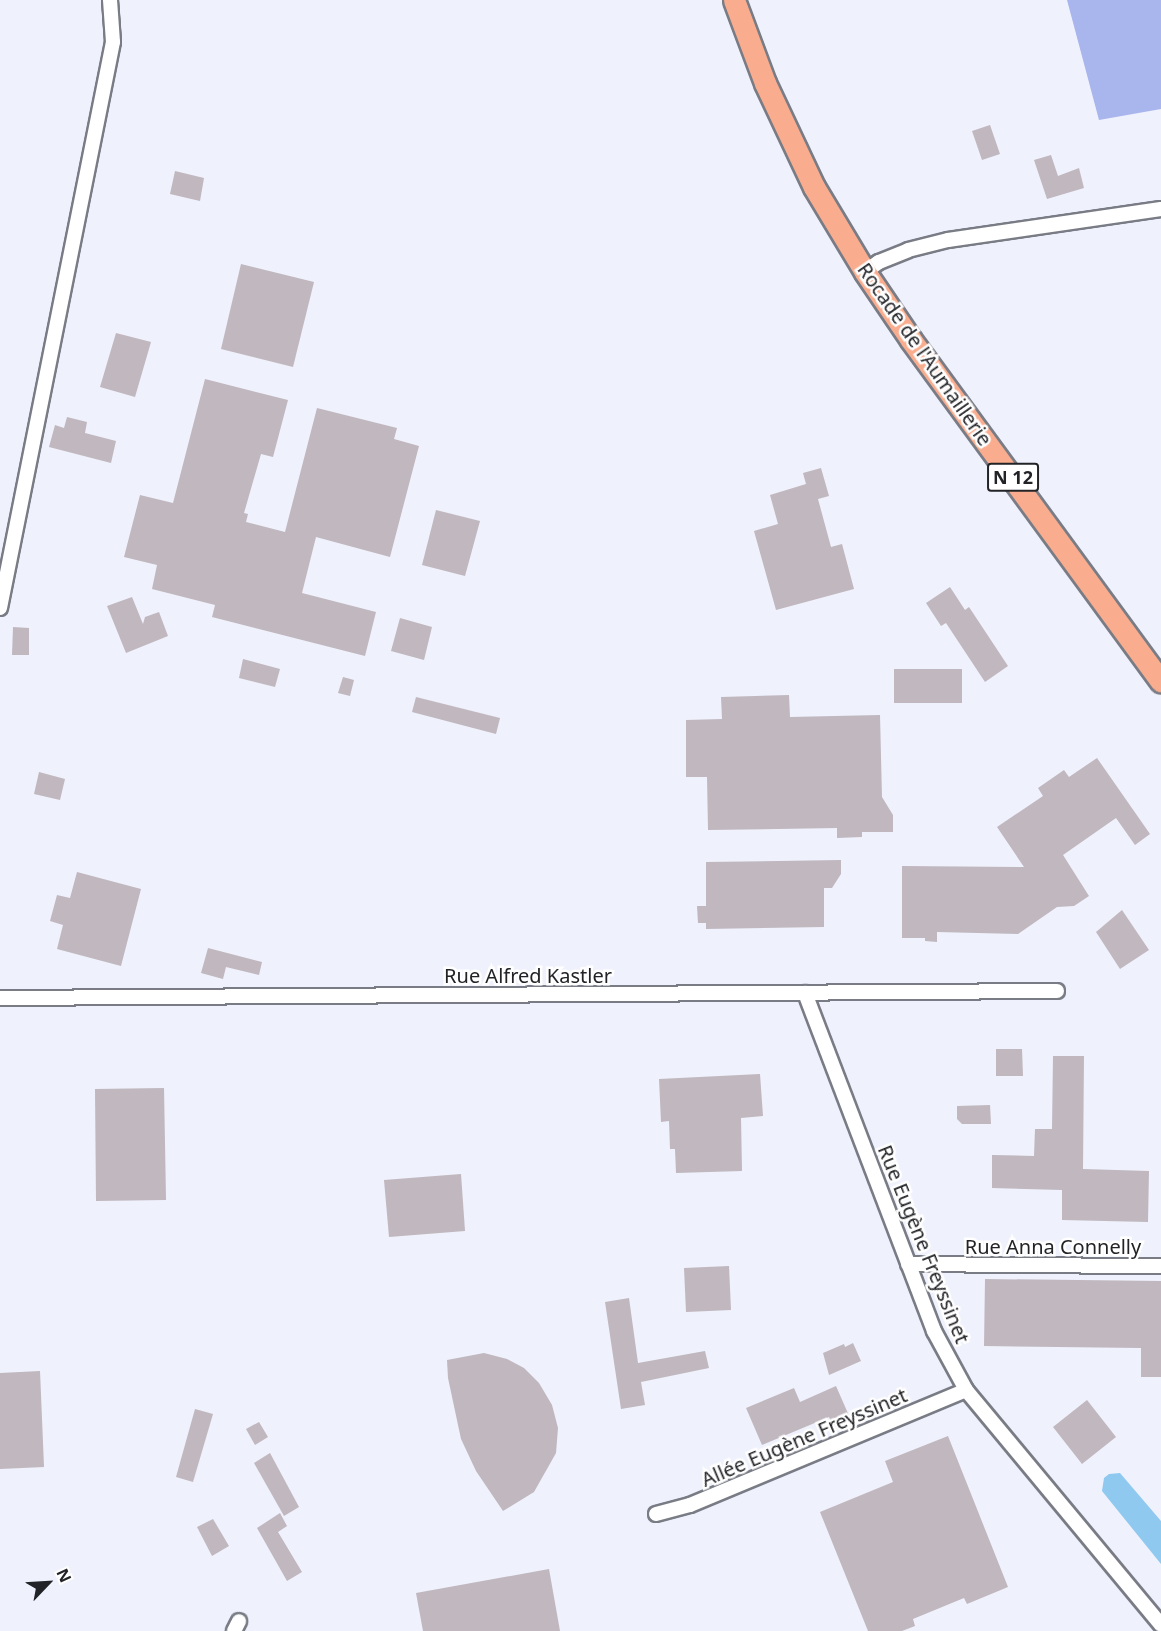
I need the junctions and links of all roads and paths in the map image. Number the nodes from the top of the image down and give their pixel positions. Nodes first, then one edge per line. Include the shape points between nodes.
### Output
1 (110, 0) edge
2 (734, 0) edge
3 (1161, 209) edge
4 (865, 272) junction
5 (0, 608) edge
6 (1161, 681) edge
7 (1057, 992) dead end
8 (805, 993) junction
9 (0, 998) edge
10 (908, 1264) junction
11 (1161, 1266) edge
12 (966, 1390) junction
13 (656, 1514) dead end
14 (1161, 1625) edge

1 - 5 street via 113,42
2 - 4 main road, Rocade de l'Aumaillerie / N 12 via 765,83 814,187
3 - 4 street via 948,240 908,250
4 - 6 main road, Rocade de l'Aumaillerie / N 12
7 - 8 street, Rue Alfred Kastler
8 - 9 street, Rue Alfred Kastler
8 - 10 street, Rue Eugène Freyssinet
10 - 11 street, Rue Anna Connelly
10 - 12 street, Rue Eugène Freyssinet via 934,1331
12 - 13 street, Allée Eugène Freyssinet via 690,1505
12 - 14 street, Rue Eugène Freyssinet

